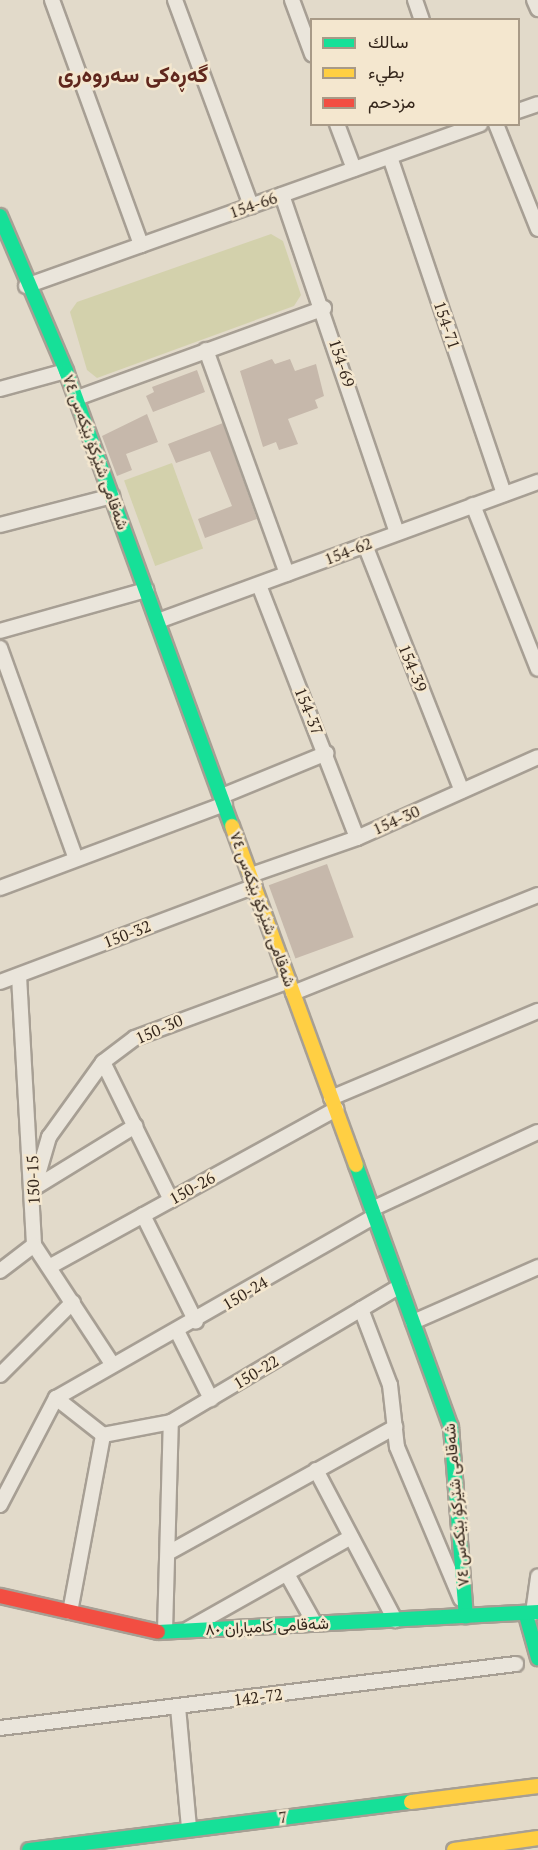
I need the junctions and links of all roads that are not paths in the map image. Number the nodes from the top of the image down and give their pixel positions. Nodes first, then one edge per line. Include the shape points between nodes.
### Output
1 (52, 0) edge
2 (175, 0) edge
3 (292, 0) edge
4 (415, 0) edge
5 (534, 0) edge
6 (538, 9) edge
7 (421, 18) edge
8 (310, 49) edge
9 (538, 104) edge
10 (520, 111) edge
11 (339, 126) edge
12 (497, 126) edge
13 (464, 127) edge
14 (390, 157) junction
15 (354, 169) junction
16 (282, 195) junction
17 (251, 206) junction
18 (0, 216) edge
19 (538, 229) edge
20 (141, 245) junction
21 (26, 286) junction
22 (324, 308) junction
23 (206, 350) junction
24 (66, 370) junction
25 (0, 388) edge
26 (77, 398) junction
27 (538, 482) edge
28 (504, 494) junction
29 (112, 496) junction
30 (473, 506) junction
31 (0, 525) edge
32 (397, 532) junction
33 (364, 545) junction
34 (287, 574) junction
35 (259, 585) junction
36 (146, 590) junction
37 (158, 621) junction
38 (0, 631) edge
39 (0, 648) edge
40 (538, 669) edge
41 (327, 753) junction
42 (538, 757) edge
43 (462, 791) junction
44 (223, 800) junction
45 (357, 838) junction
46 (76, 859) junction
47 (253, 880) junction
48 (0, 888) edge
49 (538, 895) edge
50 (19, 976) junction
51 (0, 982) edge
52 (291, 987) junction
53 (538, 1011) edge
54 (103, 1062) junction
55 (334, 1103) junction
56 (135, 1126) junction
57 (538, 1132) edge
58 (34, 1188) junction
59 (171, 1200) junction
60 (373, 1212) junction
61 (143, 1215) junction
62 (34, 1245) junction
63 (538, 1266) edge
64 (49, 1267) junction
65 (0, 1270) edge
66 (400, 1286) junction
67 (73, 1302) junction
68 (361, 1309) junction
69 (196, 1322) junction
70 (413, 1322) junction
71 (178, 1333) junction
72 (111, 1362) junction
73 (0, 1375) edge
74 (56, 1398) junction
75 (210, 1399) junction
76 (171, 1422) junction
77 (395, 1427) junction
78 (103, 1435) junction
79 (316, 1470) junction
80 (0, 1505) edge
81 (351, 1537) junction
82 (168, 1553) junction
83 (287, 1574) junction
84 (538, 1576) edge
85 (0, 1596) edge
86 (465, 1611) junction
87 (70, 1612) junction
88 (532, 1613) edge
89 (394, 1620) junction
90 (315, 1624) junction
91 (186, 1630) junction
92 (165, 1631) junction
93 (538, 1658) edge
94 (516, 1664) dead end
95 (178, 1707) junction
96 (0, 1728) edge
97 (538, 1786) edge
98 (189, 1828) junction
99 (538, 1838) edge
100 (28, 1850) edge
101 (454, 1850) edge

1 - 20 street
2 - 17 street
3 - 8 street
4 - 7 street
5 - 6 street
9 - 10 street
11 - 15 street
12 - 19 street
13 - 14 street, 154-66
14 - 15 street, 154-66
14 - 28 street, 154-71
15 - 16 street, 154-66
16 - 17 street, 154-66
16 - 22 street, 154-69
17 - 20 street, 154-66
18 - 21 street, شەقامی شێرکۆ بێکەس ٧٤
20 - 21 street, 154-66
21 - 24 street, شەقامی شێرکۆ بێکەس ٧٤
22 - 23 street
22 - 32 street, 154-69
23 - 26 street
23 - 34 street
24 - 25 street
24 - 26 street, شەقامی شێرکۆ بێکەس ٧٤
26 - 29 street, شەقامی شێرکۆ بێکەس ٧٤
27 - 28 street, 154-62
28 - 30 street, 154-62
29 - 31 street
29 - 36 street, شەقامی شێرکۆ بێکەس ٧٤
30 - 32 street, 154-62
30 - 40 street
32 - 33 street, 154-62
33 - 34 street, 154-62
33 - 43 street, 154-39
34 - 35 street, 154-62
35 - 37 street, 154-62
35 - 41 street, 154-37
36 - 37 street, شەقامی شێرکۆ بێکەس ٧٤
36 - 38 street
37 - 44 street, شەقامی شێرکۆ بێکەس ٧٤
39 - 46 street
41 - 44 street
41 - 45 street, 154-37
42 - 43 street, 154-30
43 - 45 street, 154-30
44 - 46 street
44 - 47 street, شەقامی شێرکۆ بێکەس ٧٤
45 - 47 street, 154-30
46 - 48 street
47 - 50 street, 150-32
47 - 52 street, شەقامی شێرکۆ بێکەس ٧٤
49 - 52 street, 150-30
50 - 51 street, 150-32
50 - 58 street, 150-15
52 - 54 street, 150-30 via 135,1038
52 - 55 street, شەقامی شێرکۆ بێکەس ٧٤
53 - 55 street, 150-26
54 - 56 street
54 - 58 street, 150-30 via 49,1137
55 - 59 street, 150-26
55 - 60 street, شەقامی شێرکۆ بێکەس ٧٤
56 - 58 street
56 - 59 street
57 - 60 street, 150-24
58 - 62 street, 150-15
59 - 61 street, 150-26
60 - 66 street, شەقامی شێرکۆ بێکەس ٧٤
60 - 69 street, 150-24
61 - 64 street, 150-26
61 - 69 street
62 - 64 street
62 - 65 street
63 - 70 street
64 - 67 street
66 - 68 street, 150-22
66 - 70 street, شەقامی شێرکۆ بێکەس ٧٤
67 - 72 street
67 - 73 street
68 - 75 street, 150-22
68 - 77 street via 390,1385
69 - 71 street, 150-24
70 - 86 street, شەقامی شێرکۆ بێکەس ٧٤ via 452,1427
71 - 72 street, 150-24
71 - 75 street
72 - 74 street, 150-24
74 - 78 street
74 - 80 street
75 - 76 street, 150-22
76 - 78 street, 150-22
76 - 82 street
77 - 79 street
77 - 86 street via 397,1447
78 - 87 street
79 - 81 street
79 - 82 street
81 - 83 street
81 - 89 street
82 - 92 street
83 - 90 street
83 - 91 street
84 - 88 street
85 - 87 street, شەقامی کامیاران ٨٠
86 - 88 street, شەقامی کامیاران ٨٠
86 - 89 street, شەقامی کامیاران ٨٠
87 - 92 street, شەقامی کامیاران ٨٠
88 - 93 street
89 - 90 street, شەقامی کامیاران ٨٠
90 - 91 street, شەقامی کامیاران ٨٠
91 - 92 street, شەقامی کامیاران ٨٠
94 - 95 street, 142-72
95 - 96 street, 142-72
95 - 98 street
97 - 98 street, 7
98 - 100 street, 7
99 - 101 street

